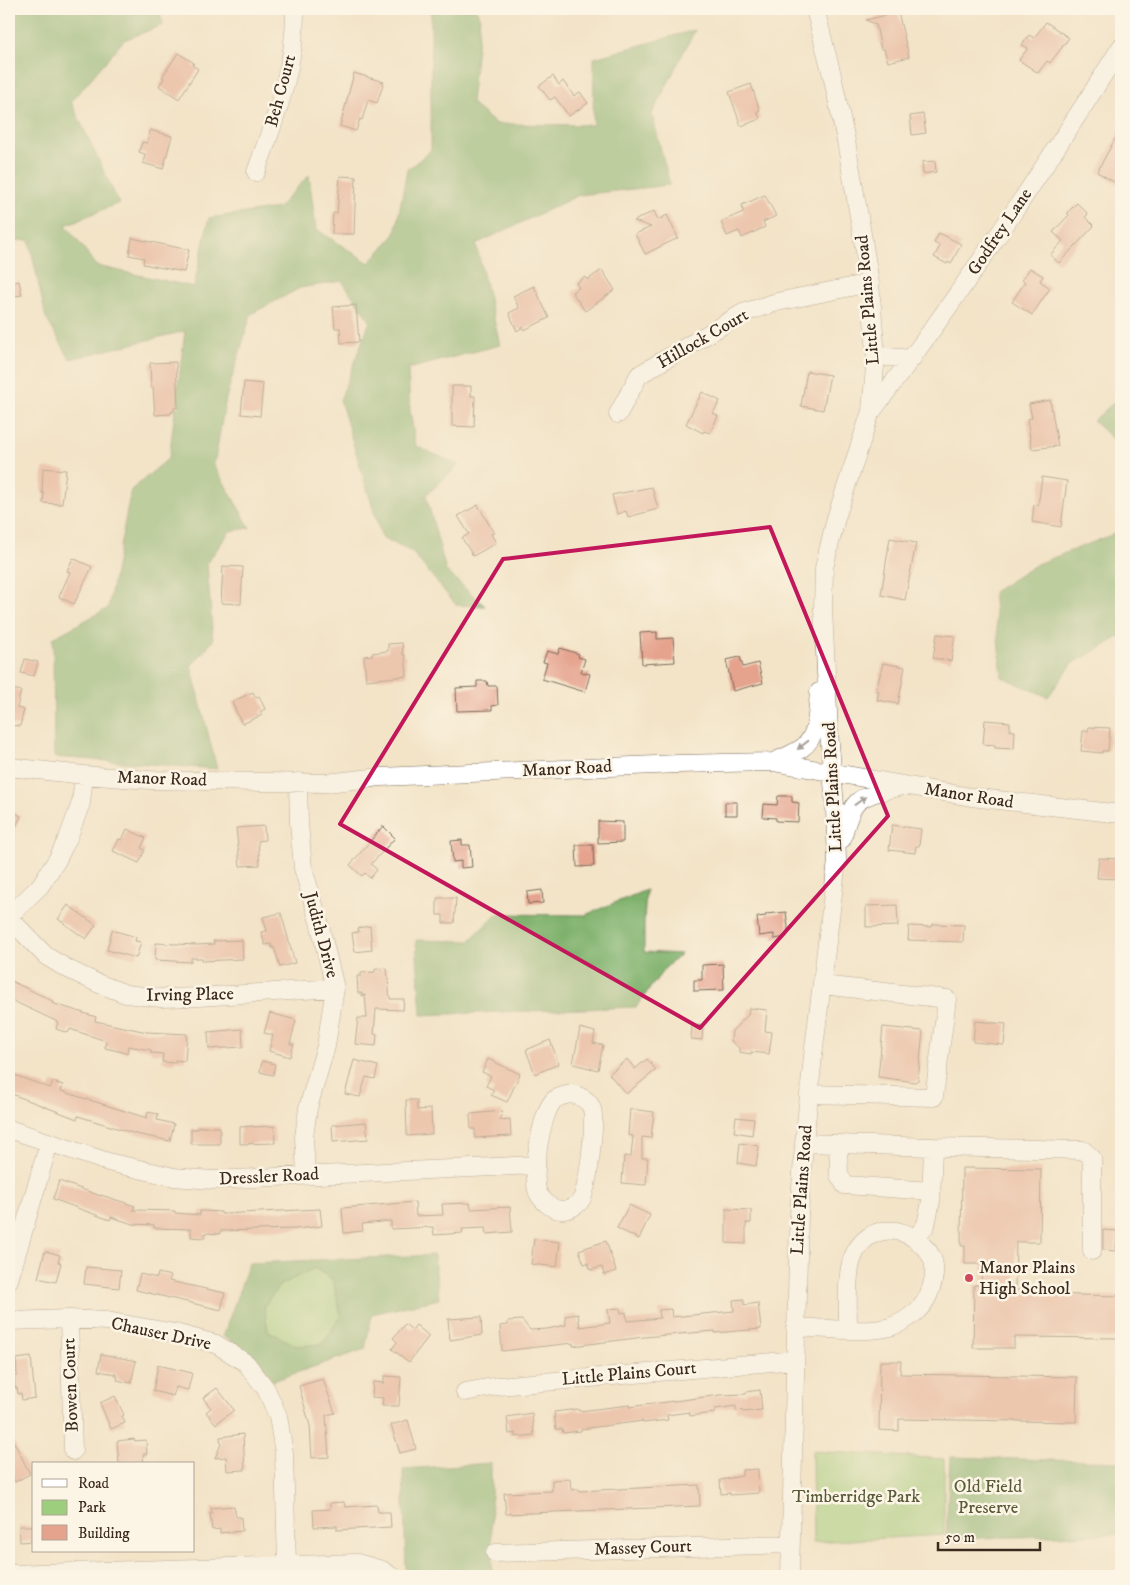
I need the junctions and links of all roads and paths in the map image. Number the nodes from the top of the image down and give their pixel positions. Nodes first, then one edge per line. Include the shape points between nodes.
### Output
1 (295, 9) edge
2 (816, 9) edge
3 (1121, 47) edge
4 (256, 172) dead end
5 (870, 283) junction
6 (876, 356) junction
7 (912, 358) junction
8 (872, 411) junction
9 (618, 414) dead end
10 (825, 649) junction
11 (773, 762) junction
12 (9, 767) edge
13 (832, 772) junction
14 (84, 775) junction
15 (298, 782) junction
16 (904, 785) junction
17 (1121, 814) edge
18 (837, 861) junction
19 (9, 917) edge
20 (822, 985) junction
21 (335, 988) junction
22 (809, 1094) junction
23 (9, 1129) edge
24 (49, 1143) junction
25 (804, 1143) junction
26 (838, 1144) junction
27 (933, 1147) junction
28 (536, 1165) junction
29 (306, 1175) junction
30 (931, 1191) junction
31 (916, 1237) junction
32 (1092, 1251) dead end
33 (9, 1280) edge
34 (69, 1320) junction
35 (9, 1321) edge
36 (795, 1327) junction
37 (848, 1329) junction
38 (795, 1360) junction
39 (465, 1392) dead end
40 (73, 1451) dead end
41 (791, 1544) junction
42 (495, 1553) dead end
43 (287, 1565) junction
44 (9, 1574) edge
45 (391, 1576) edge
46 (790, 1576) edge

1 - 4 street, Beh Court via 296,30 290,65
2 - 5 street, Little Plains Road via 846,141
3 - 7 street, Godfrey Lane via 1055,152
5 - 6 street, Little Plains Road
5 - 9 street, Hillock Court via 777,302 743,313 639,375
6 - 7 street
6 - 8 street, Little Plains Road
7 - 8 street, Godfrey Lane
8 - 10 street, Little Plains Road via 836,518 824,568
10 -> 11 street via 815,727 810,740
10 - 13 street, Little Plains Road
11 - 13 street, Manor Road
11 - 15 street, Manor Road
12 - 14 street, Manor Road
13 - 16 street, Manor Road
13 - 18 street, Little Plains Road
14 - 15 street, Manor Road via 150,780
14 - 19 street via 80,804 57,860 40,886
15 - 21 street, Judith Drive via 303,868
16 - 17 street, Manor Road via 970,797
18 -> 16 street via 848,816 858,800
18 - 20 street, Little Plains Road
19 - 21 street, Irving Place via 46,956 126,994 161,998 199,997
20 - 22 street, Little Plains Road
20 - 22 street via 947,999 934,1097
21 - 29 street, Judith Drive via 326,1046 308,1108 304,1137
22 - 25 street, Little Plains Road
23 - 24 street, Dressler Road
24 - 29 street, Dressler Road via 108,1162 174,1177 212,1180
24 - 33 street
25 - 26 street
25 - 36 street, Little Plains Road
26 - 27 street
26 - 30 street via 839,1175 845,1185
27 - 30 street
27 - 32 street via 1083,1150 1092,1158
28 - 28 street via 543,1124 550,1106 564,1095 580,1096 592,1109 594,1122 585,1191 578,1205 561,1210 544,1201 538,1193
28 - 29 street, Dressler Road
30 - 31 street via 926,1225
31 - 37 street via 885,1230 860,1244 851,1261
31 - 37 street via 928,1251 934,1265 933,1284 926,1301 910,1317 892,1326 875,1330
34 - 35 street, Chauser Drive
34 - 40 street, Bowen Court
34 - 43 street, Chauser Drive via 107,1321 175,1333 216,1344 246,1363 266,1389 278,1416 284,1453
36 - 37 street
36 - 38 street, Little Plains Road
38 - 39 street, Little Plains Court via 498,1386
38 - 41 street, Little Plains Road
41 - 42 street, Massey Court
41 - 46 street, Little Plains Road
43 - 44 street
43 - 45 street via 358,1564 382,1570

